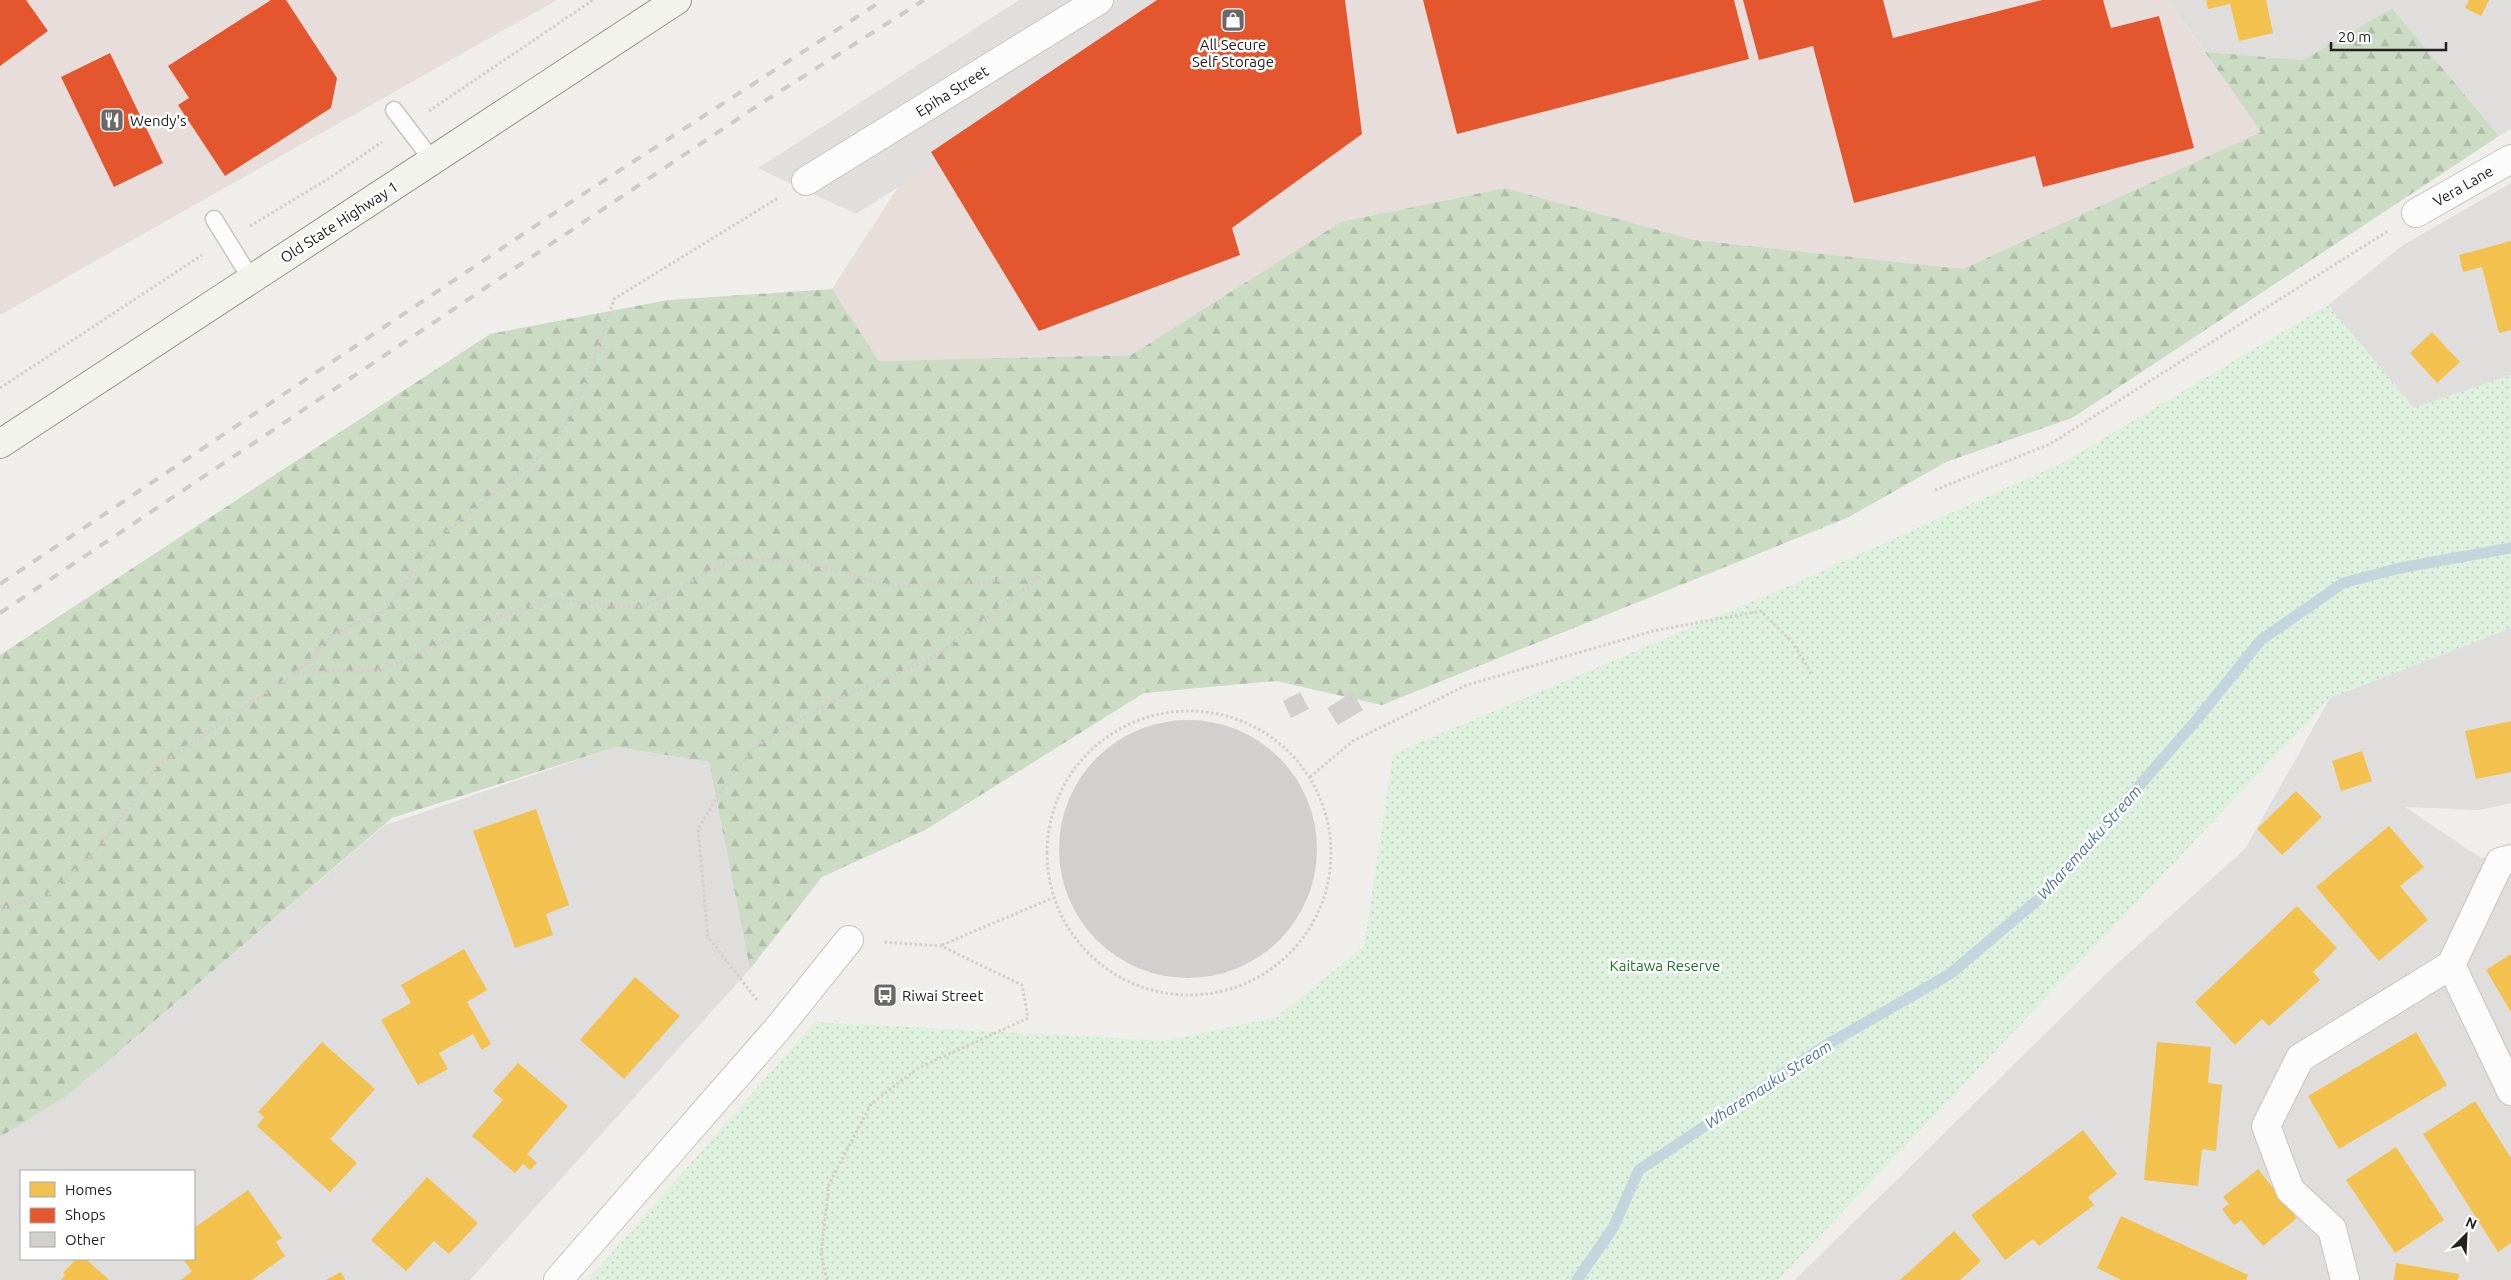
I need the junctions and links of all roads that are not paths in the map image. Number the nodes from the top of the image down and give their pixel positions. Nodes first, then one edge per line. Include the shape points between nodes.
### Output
1 (677, 0) edge
2 (1099, 0) edge
3 (394, 110) dead end
4 (2511, 159) edge
5 (432, 160) junction
6 (806, 181) road end
7 (2416, 214) road end
8 (214, 219) dead end
9 (250, 279) junction
10 (0, 444) edge
11 (2505, 860) edge
12 (848, 940) road end
13 (2451, 965) junction
14 (2511, 1091) edge
15 (558, 1280) edge
16 (2345, 1280) edge

1 - 5 main road, Old State Highway 1
2 - 6 street, Epiha Street
3 - 5 lane
4 - 7 street, Vera Lane
5 - 9 main road, Old State Highway 1
8 - 9 lane
9 - 10 main road, Old State Highway 1
11 - 13 street
12 - 15 street via 779,1027
13 - 14 street
13 - 16 street via 2300,1058 2266,1126 2290,1190 2332,1229

